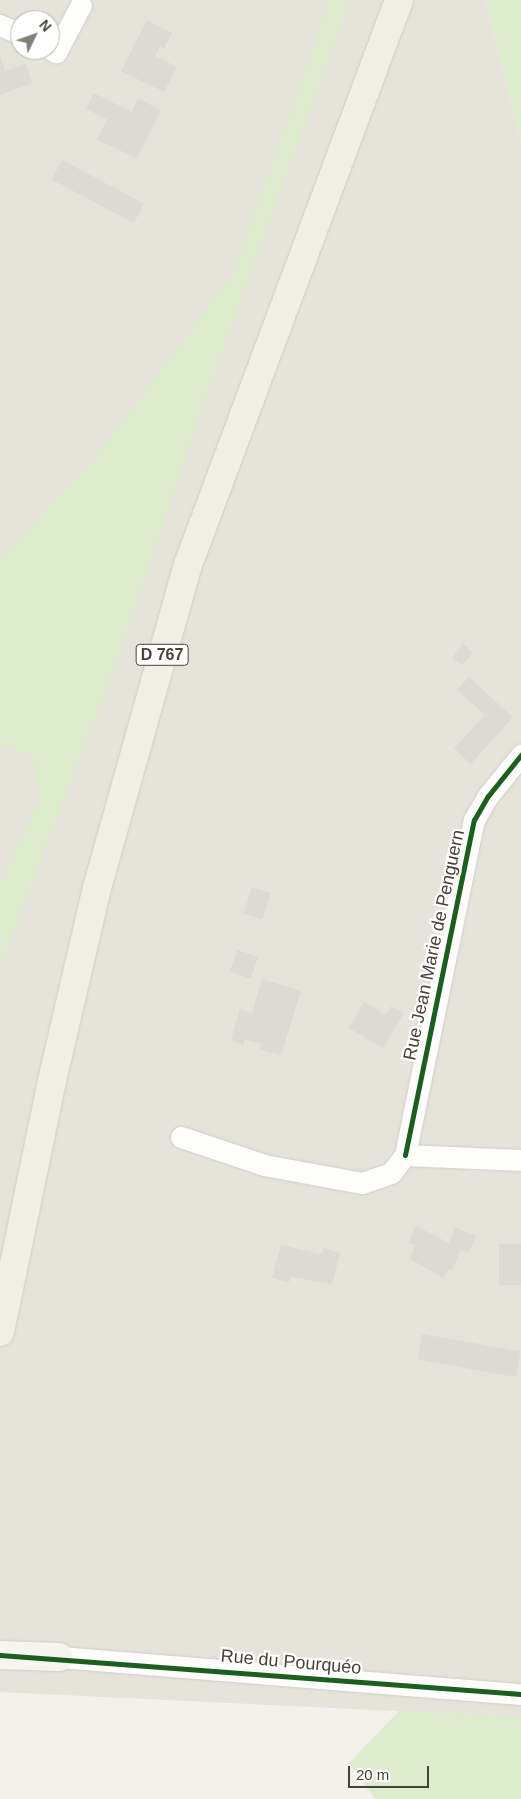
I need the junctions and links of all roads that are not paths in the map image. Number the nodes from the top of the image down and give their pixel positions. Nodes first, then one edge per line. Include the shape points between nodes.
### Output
1 (399, 0) edge
2 (81, 5) dead end
3 (60, 44) edge
4 (521, 755) edge
5 (181, 1137) dead end
6 (405, 1155) junction
7 (521, 1160) edge
8 (0, 1332) edge
9 (0, 1655) edge
10 (59, 1657) joint
11 (521, 1694) edge

1 - 8 main road, D 767 via 188,564 98,888 52,1081
2 - 3 street
4 - 6 street, Rue Jean Marie de Penguern via 488,796 474,820
5 - 6 street via 264,1165 362,1183 391,1174
6 - 7 street
9 - 10 street
10 - 11 street, Rue du Pourquéo

